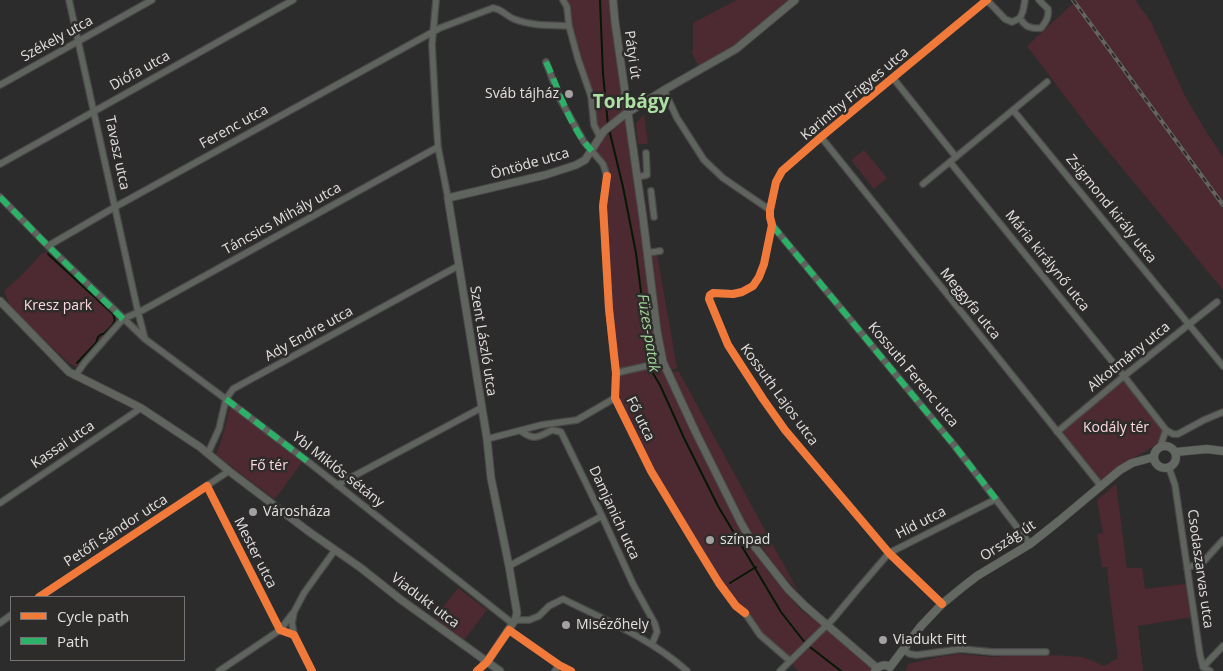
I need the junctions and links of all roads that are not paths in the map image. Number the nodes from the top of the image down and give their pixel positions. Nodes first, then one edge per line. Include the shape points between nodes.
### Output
1 (69, 0) edge
2 (152, 0) edge
3 (293, 0) edge
4 (436, 0) edge
5 (499, 0) edge
6 (563, 0) edge
7 (614, 0) edge
8 (795, 0) edge
9 (987, 0) edge
10 (1025, 0) edge
11 (1038, 0) edge
12 (499, 8) junction
13 (1020, 18) junction
14 (569, 26) junction
15 (434, 31) junction
16 (78, 41) junction
17 (546, 62) dead end
18 (893, 78) junction
19 (1046, 82) dead end
20 (0, 85) edge
21 (664, 90) junction
22 (1013, 110) junction
23 (94, 111) junction
24 (628, 112) junction
25 (602, 134) junction
26 (821, 137) junction
27 (438, 147) junction
28 (592, 151) junction
29 (646, 153) dead end
30 (956, 157) junction
31 (950, 162) junction
32 (0, 164) edge
33 (637, 177) junction
34 (923, 184) dead end
35 (651, 190) dead end
36 (0, 197) edge
37 (448, 198) junction
38 (115, 207) junction
39 (770, 210) junction
40 (654, 217) dead end
41 (772, 225) junction
42 (48, 246) junction
43 (660, 251) dead end
44 (647, 253) junction
45 (458, 266) junction
46 (0, 300) edge
47 (1218, 302) dead end
48 (138, 312) junction
49 (123, 319) junction
50 (1190, 324) junction
51 (145, 340) junction
52 (659, 362) junction
53 (1223, 366) edge
54 (616, 373) junction
55 (75, 376) junction
56 (1124, 376) junction
57 (615, 398) junction
58 (226, 399) junction
59 (141, 408) junction
60 (481, 408) junction
61 (1223, 412) edge
62 (1166, 430) junction
63 (521, 431) junction
64 (1057, 432) junction
65 (486, 439) junction
66 (1160, 447) junction
67 (1223, 451) edge
68 (1176, 452) junction
69 (208, 454) junction
70 (1154, 457) junction
71 (1169, 468) junction
72 (229, 471) junction
73 (337, 485) junction
74 (207, 486) junction
75 (1101, 486) junction
76 (996, 499) junction
77 (0, 502) edge
78 (602, 516) junction
79 (1223, 540) edge
80 (1030, 544) junction
81 (335, 550) junction
82 (889, 553) junction
83 (509, 566) junction
84 (1187, 568) junction
85 (41, 596) edge
86 (942, 604) junction
87 (294, 612) junction
88 (512, 624) junction
89 (827, 625) junction
90 (280, 630) junction
91 (294, 635) junction
92 (652, 644) junction
93 (1223, 646) edge
94 (903, 650) junction
95 (1046, 652) dead end
96 (790, 661) junction
97 (487, 662) junction
98 (559, 665) junction
99 (1203, 667) junction
100 (892, 669) edge
101 (876, 670) edge
102 (219, 671) edge
103 (312, 671) edge
104 (477, 671) edge
105 (500, 671) edge
106 (555, 671) edge
107 (572, 671) edge
108 (687, 671) edge
109 (780, 671) edge
110 (1210, 671) edge

1 - 16 street, Tavasz utca
2 - 16 street, Székely utca
3 - 23 street, Diófa utca
4 - 15 street, Szent László utca
5 - 12 street
6 - 14 street
7 - 24 street, Pátyi út
8 - 21 street, Öntöde utca via 736,49
9 - 13 street via 1009,21 1015,22
9 - 18 street, Karinthy Frigyes utca
10 - 13 street
11 - 13 street via 1048,9 1047,20 1041,28 1030,28
12 - 14 street via 512,19 531,24
12 - 15 street, Ferenc utca via 483,11
14 - 25 street via 591,96 594,125
15 - 27 street, Szent László utca
15 - 38 street, Ferenc utca
16 - 20 street, Székely utca
16 - 23 street, Tavasz utca
17 - 28 street, Fő utca via 560,99
18 - 26 street, Karinthy Frigyes utca
18 - 30 street
19 - 22 street
21 - 24 street, Öntöde utca
21 - 39 street via 704,160 723,178
22 - 30 street
22 - 50 street, Zsigmond király utca
23 - 32 street, Diófa utca
23 - 38 street, Tavasz utca
24 - 25 street, Öntöde utca
24 - 33 street
25 - 28 street, Öntöde utca
26 - 39 street, Karinthy Frigyes utca via 782,171
26 - 64 street, Meggyfa utca
27 - 37 street, Szent László utca
27 - 48 street, Táncsics Mihály utca
28 - 37 street, Öntöde utca via 576,165
28 - 54 street, Fő utca via 603,164 607,176 604,206
29 - 33 street via 647,175
30 - 31 street
31 - 34 street
31 - 56 street, Mária királynő utca
33 - 44 street
35 - 40 street
36 - 42 street
37 - 45 street, Szent László utca
38 - 42 street, Ferenc utca
38 - 48 street, Tavasz utca
39 - 41 street, Karinthy Frigyes utca
41 - 76 street, Kossuth Ferenc utca
41 - 82 street, Kossuth Lajos utca via 764,264 753,286 732,294 712,293 710,302 728,344 784,430
42 - 49 street
43 - 44 street
44 - 52 street
45 - 58 street, Ady Endre utca via 233,389
45 - 60 street, Szent László utca
46 - 55 street, Viadukt utca
47 - 50 street, Alkotmány utca
48 - 49 street, Táncsics Mihály utca
48 - 51 street, Tavasz utca
49 - 51 street, Ybl Miklós sétány
49 - 55 street
50 - 53 street, Zsigmond király utca
50 - 56 street, Alkotmány utca
51 - 58 street, Ybl Miklós sétány
52 - 54 street
52 - 89 street via 750,539 788,589
54 - 57 street, Fő utca
55 - 59 street, Viadukt utca
56 - 62 street, Mária királynő utca
56 - 64 street, Alkotmány utca
57 - 63 street via 577,420
57 - 96 street, Fő utca via 652,471 719,583 760,634
58 - 69 street
58 - 73 street, Ybl Miklós sétány
59 - 69 street, Viadukt utca
59 - 77 street, Kassai utca
60 - 65 street, Szent László utca
60 - 73 street
61 - 62 street via 1178,434
62 - 66 street
63 - 65 street
63 - 78 street, Damjanich utca via 538,438 552,430 561,432
64 - 75 street, Meggyfa utca
65 - 83 street, Szent László utca
66 - 68 main road via 1170,447
66 - 70 main road
67 - 68 main road
68 - 71 main road via 1175,463
69 - 72 street, Viadukt utca
70 - 71 main road via 1158,465
70 - 75 main road, Ország út via 1132,463
71 - 84 street, Csodaszarvas utca via 1175,486
72 - 74 street, Petőfi Sándor utca
72 - 81 street, Viadukt utca
73 - 88 street, Ybl Miklós sétány
74 - 85 street, Petőfi Sándor utca
74 - 90 street, Mester utca
75 - 80 main road, Ország út
76 - 80 street, Kossuth Ferenc utca
76 - 82 street, Híd utca
78 - 83 street
78 - 92 street, Damjanich utca via 655,624 657,632
79 - 84 street via 1204,561
80 - 86 main road, Ország út via 977,576
81 - 87 street
81 - 97 street, Viadukt utca
82 - 86 street, Kossuth Lajos utca
82 - 89 street, Híd utca
83 - 88 street, Szent László utca via 517,613
84 - 99 street, Csodaszarvas utca
86 - 94 main road, Ország út
87 - 90 street
87 - 91 street
88 - 92 street via 539,616 562,599
88 - 97 street
88 - 98 street, Ybl Miklós sétány
89 - 96 street
89 - 101 street
90 - 91 street
90 - 102 street
91 - 103 street
92 - 108 street
93 - 99 street
94 - 95 street via 917,655 961,649
94 - 100 main road, Ország út
96 - 109 street
97 - 104 street
97 - 105 street, Viadukt utca
98 - 106 street
98 - 107 street, Ybl Miklós sétány
99 - 110 street
100 - 101 main road via 885,665

